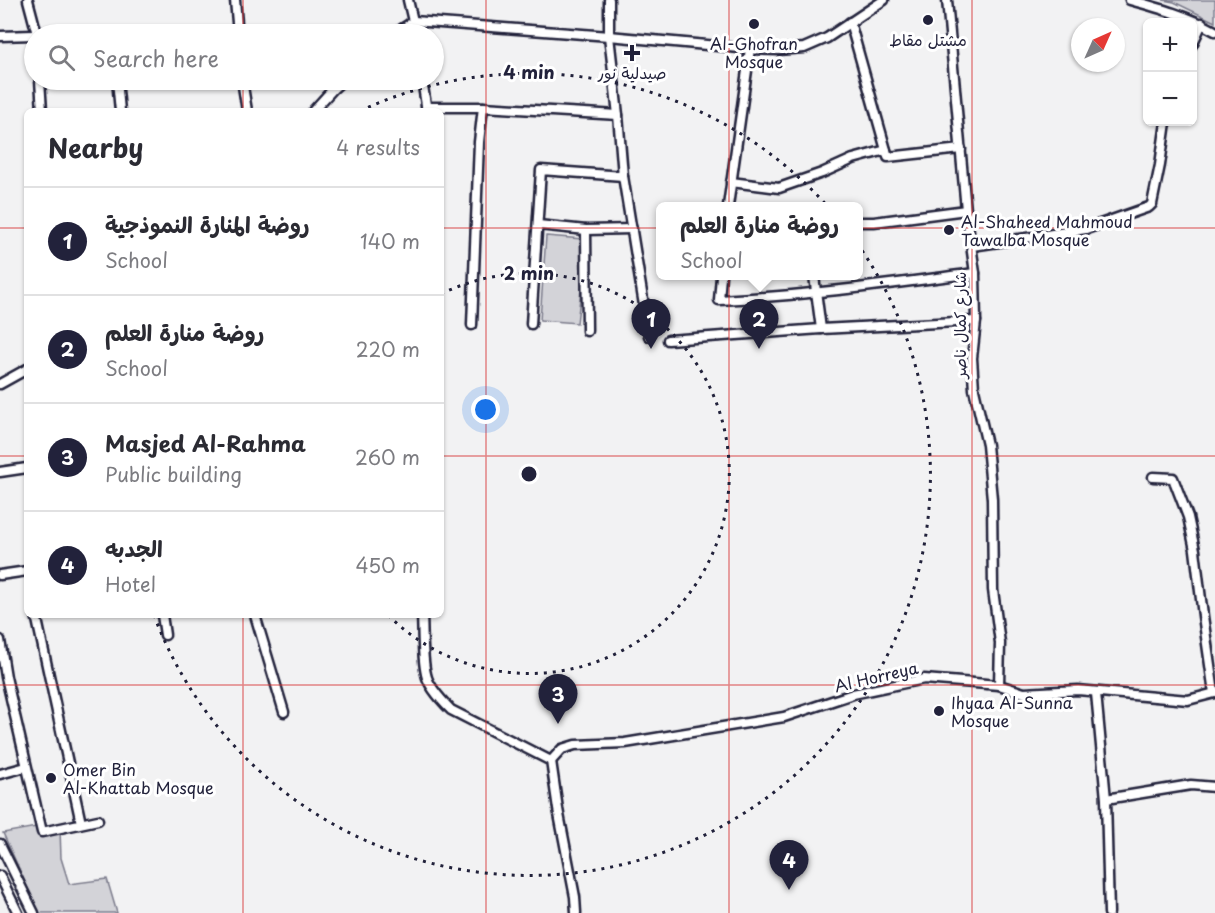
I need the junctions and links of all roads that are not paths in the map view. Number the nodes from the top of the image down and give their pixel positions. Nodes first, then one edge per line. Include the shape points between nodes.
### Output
1 (28, 0) edge
2 (235, 0) edge
3 (408, 0) edge
4 (609, 0) edge
5 (884, 0) edge
6 (947, 0) edge
7 (1130, 0) edge
8 (414, 21) junction
9 (850, 22) junction
10 (1202, 23) junction
11 (33, 24) edge
12 (237, 24) edge
13 (409, 24) edge
14 (414, 24) edge
15 (1215, 31) edge
16 (1197, 34) edge
17 (24, 35) edge
18 (0, 36) edge
19 (609, 36) junction
20 (750, 49) junction
21 (41, 90) edge
22 (118, 90) edge
23 (244, 90) edge
24 (331, 90) edge
25 (424, 90) edge
26 (483, 107) junction
27 (42, 108) edge
28 (120, 108) edge
29 (247, 108) edge
30 (316, 108) edge
31 (427, 108) edge
32 (444, 108) edge
33 (618, 115) junction
34 (1165, 126) edge
35 (961, 149) junction
36 (886, 150) junction
37 (623, 176) junction
38 (731, 182) junction
39 (729, 202) edge
40 (966, 210) junction
41 (863, 222) edge
42 (538, 225) junction
43 (632, 229) junction
44 (586, 230) junction
45 (972, 246) junction
46 (975, 273) junction
47 (720, 280) edge
48 (814, 280) edge
49 (816, 293) junction
50 (976, 321) junction
51 (531, 324) dead end
52 (472, 325) dead end
53 (820, 329) junction
54 (587, 331) dead end
55 (649, 336) dead end
56 (668, 340) dead end
57 (24, 371) edge
58 (0, 384) edge
59 (24, 468) edge
60 (0, 472) edge
61 (1153, 477) dead end
62 (24, 573) edge
63 (0, 575) edge
64 (37, 618) edge
65 (162, 618) edge
66 (256, 618) edge
67 (422, 618) edge
68 (165, 635) dead end
69 (0, 640) edge
70 (999, 685) junction
71 (1096, 693) junction
72 (1214, 693) edge
73 (284, 712) dead end
74 (551, 761) junction
75 (26, 767) junction
76 (0, 774) edge
77 (1215, 787) edge
78 (1106, 799) junction
79 (98, 820) dead end
80 (81, 822) junction
81 (0, 844) edge
82 (0, 876) edge
83 (18, 913) edge
84 (34, 913) edge
85 (576, 913) edge
86 (1109, 913) edge

1 - 11 street
2 - 12 street
3 - 8 street
4 - 19 street
5 - 9 street
6 - 35 street, شارع كمال ناصر
7 - 10 street
8 - 13 street
8 - 14 street
8 - 19 street
9 - 20 street via 804,48
9 - 36 street
10 - 15 street
10 - 16 street
17 - 18 street
19 - 20 street
19 - 33 street
20 - 38 street
21 - 27 street
22 - 28 street
23 - 29 street
24 - 30 street
25 - 31 street
26 - 32 street
26 - 33 street
26 - 52 street
33 - 37 street
34 - 45 street via 1149,207 1086,229
35 - 36 street via 888,157
35 - 40 street, شارع كمال ناصر
36 - 38 street via 779,188
37 - 42 street via 541,170
37 - 43 street
38 - 39 street
40 - 41 street
40 - 45 street, شارع كمال ناصر
42 - 44 street
42 - 51 street
43 - 44 street
43 - 55 street
44 - 54 street
45 - 46 street, شارع كمال ناصر
46 - 49 street
46 - 50 street, شارع كمال ناصر
47 - 49 street via 718,300
48 - 49 street
49 - 53 street
50 - 53 street
50 - 70 street, شارع كمال ناصر via 972,358 992,499
53 - 56 street
57 - 58 street
59 - 60 street
61 - 72 street via 1173,478 1188,517
62 - 63 street
64 - 80 street
65 - 68 street
66 - 73 street
67 - 74 street via 426,676 446,705
69 - 75 street
70 - 71 street, Al Horreya via 1024,693
70 - 74 street, Al Horreya via 924,679 853,694 784,717 625,743 575,745 562,749
71 - 72 street, Al Horreya via 1188,700
71 - 78 street
74 - 85 street
75 - 76 street
75 - 80 street via 42,832
77 - 78 street via 1191,785
78 - 86 street
79 - 80 street
81 - 84 street
82 - 83 street

